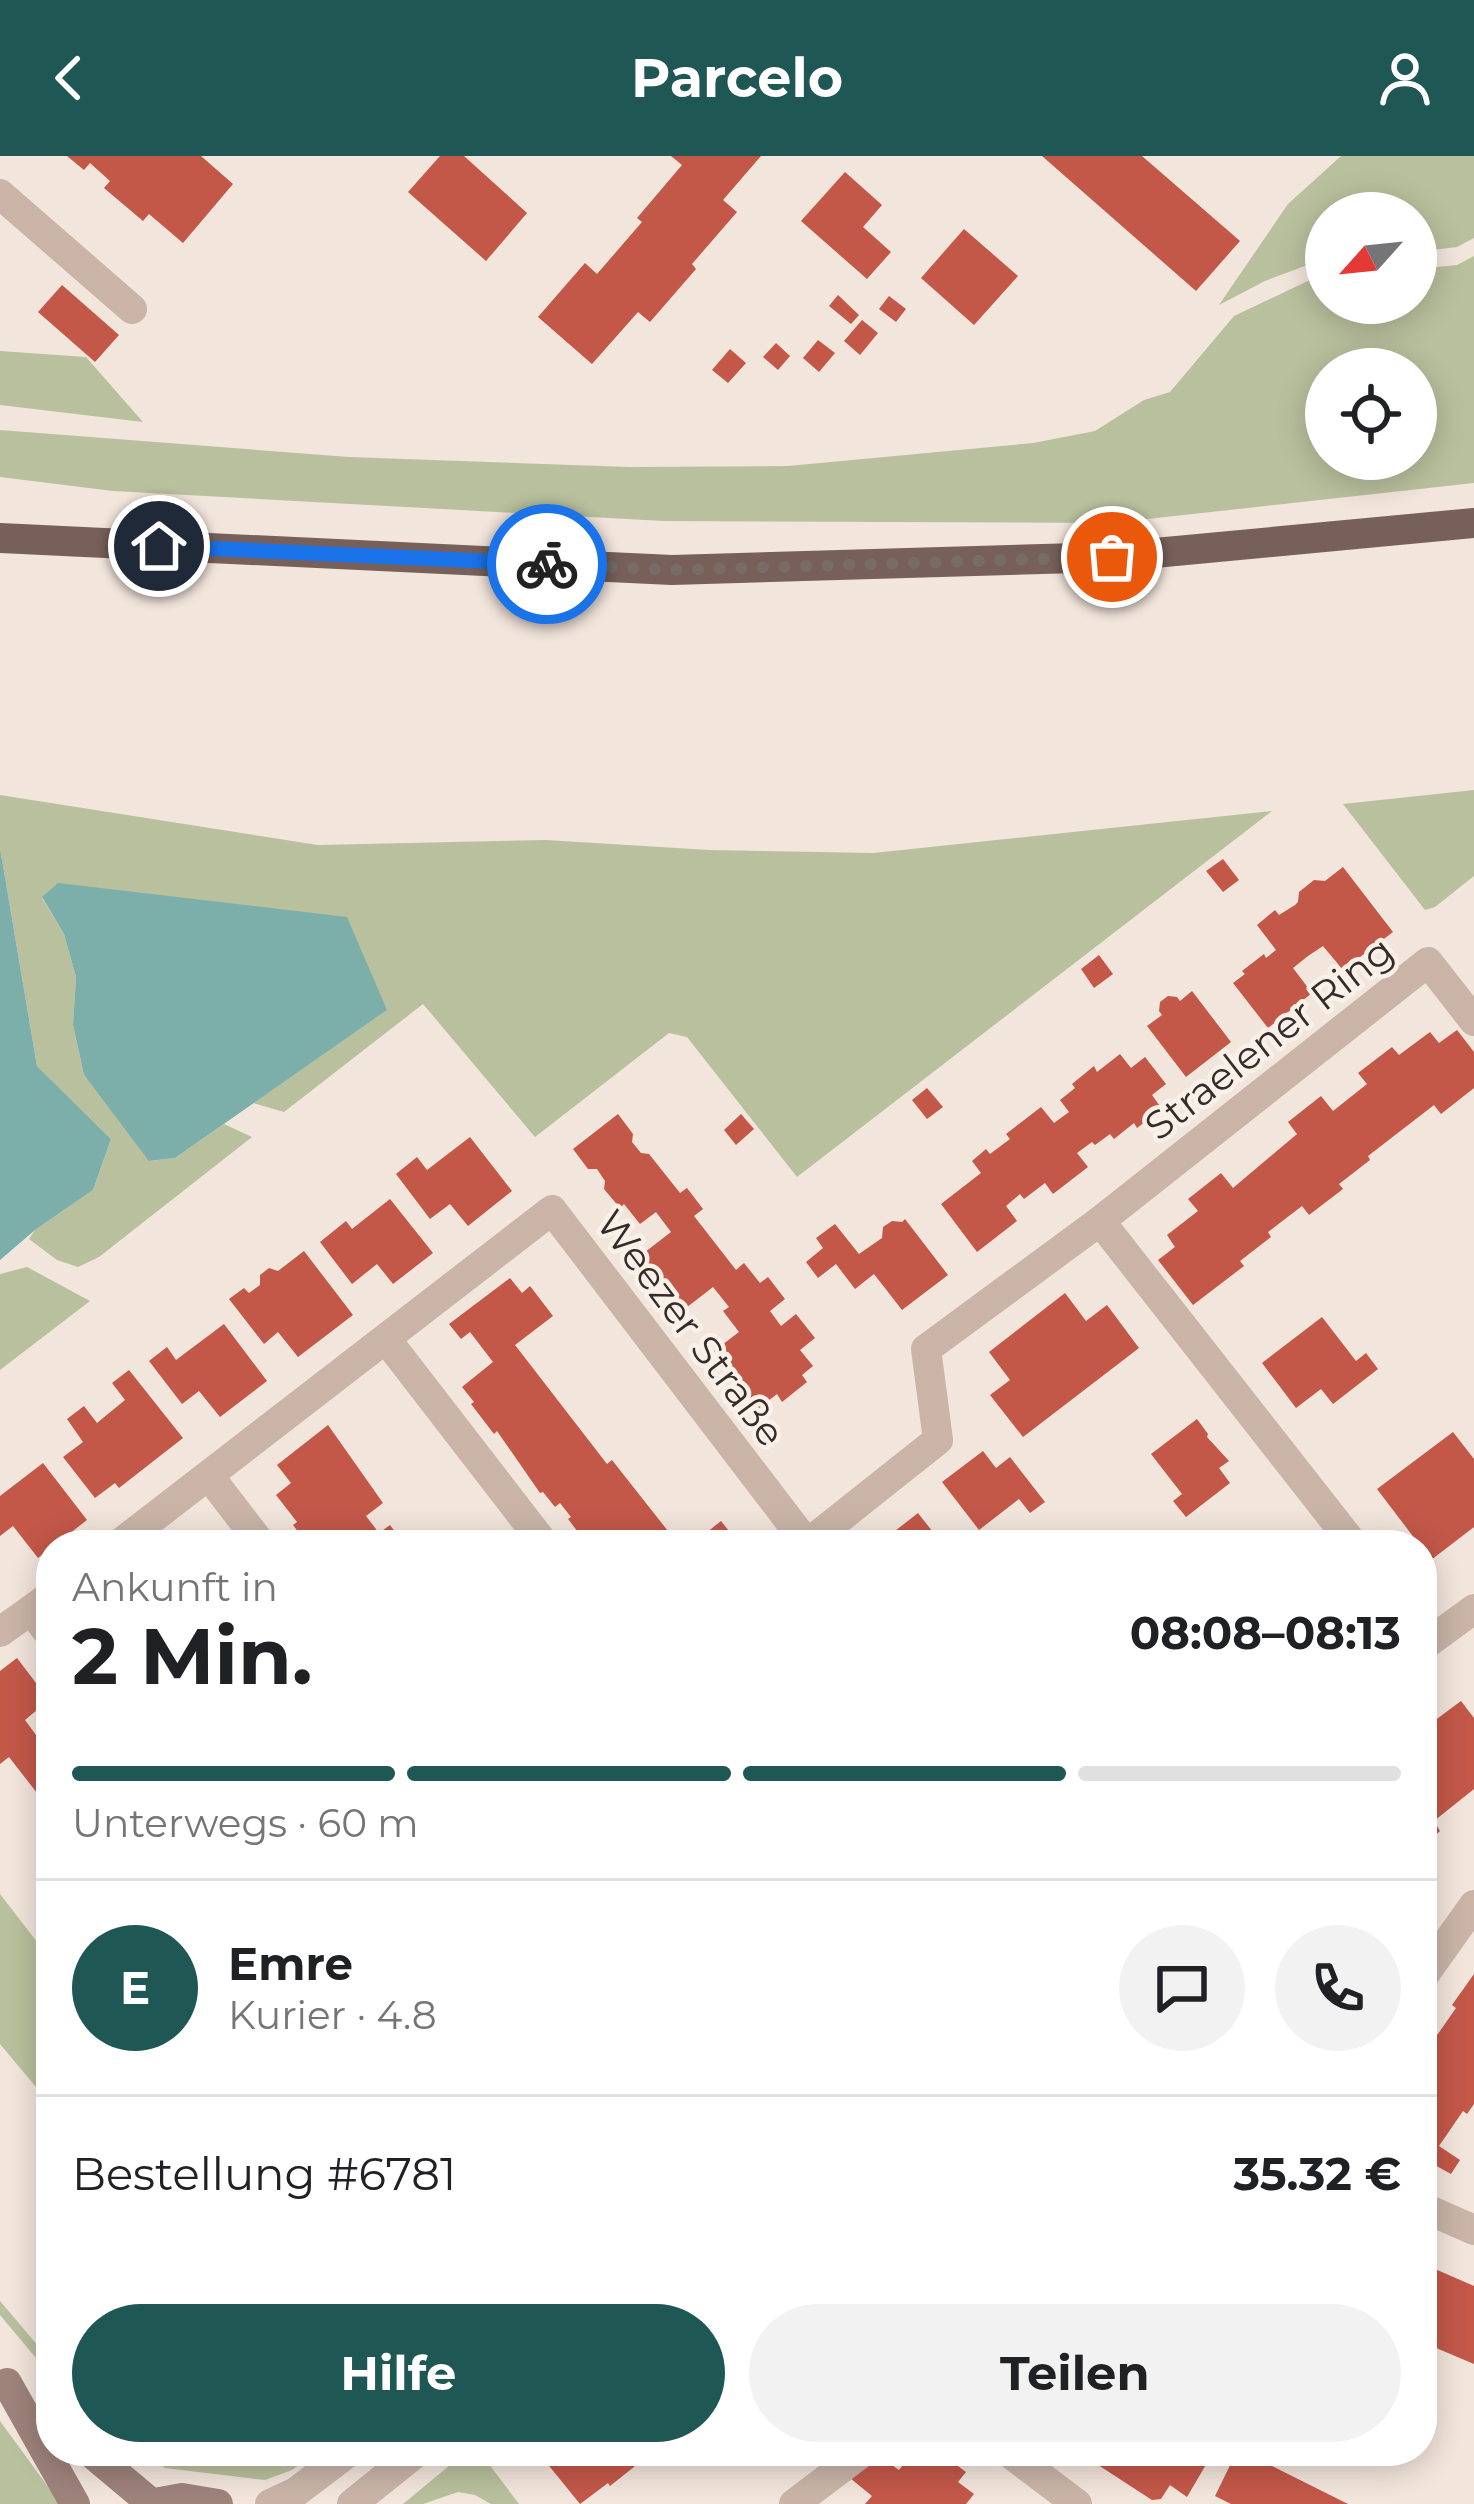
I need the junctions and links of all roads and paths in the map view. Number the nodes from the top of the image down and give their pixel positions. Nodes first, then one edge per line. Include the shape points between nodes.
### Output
1 (0, 194) edge
2 (132, 309) dead end
3 (1474, 523) edge
4 (0, 538) edge
5 (1474, 1021) edge
6 (1100, 1222) junction
7 (386, 1339) junction
8 (209, 1476) junction
9 (138, 1530) edge
10 (250, 1530) edge
11 (533, 1530) edge
12 (797, 1530) edge
13 (826, 1530) edge
14 (1342, 1530) edge
15 (36, 1607) edge
16 (1474, 1609) edge
17 (0, 1632) edge
18 (1437, 1632) edge
19 (1474, 1905) edge
20 (1437, 1957) edge
21 (1437, 2213) edge
22 (1474, 2230) edge
23 (4, 2378) edge
24 (36, 2406) edge
25 (36, 2435) edge
26 (54, 2466) edge
27 (106, 2466) edge
28 (330, 2466) edge
29 (399, 2466) edge
30 (844, 2466) edge
31 (1027, 2466) edge
32 (75, 2504) edge
33 (150, 2504) edge
34 (218, 2504) edge
35 (270, 2504) edge
36 (352, 2504) edge
37 (794, 2504) edge
38 (1077, 2504) edge

1 - 2 street
3 - 4 main road via 1112,557 672,570
5 - 6 street, Straelener Ring via 1428,962
6 - 13 street, Straelener Ring via 926,1349 938,1440
6 - 14 street
7 - 8 street, Weezer Straße
7 - 11 street
7 - 12 street, Weezer Straße via 552,1210
8 - 9 street, Weezer Straße
8 - 10 street
15 - 17 street
16 - 18 street
19 - 20 street
21 - 22 street
23 - 24 main road
23 - 25 main road
26 - 32 main road
27 - 33 main road
28 - 35 street
29 - 36 street
30 - 37 street
31 - 38 street
33 - 34 main road

